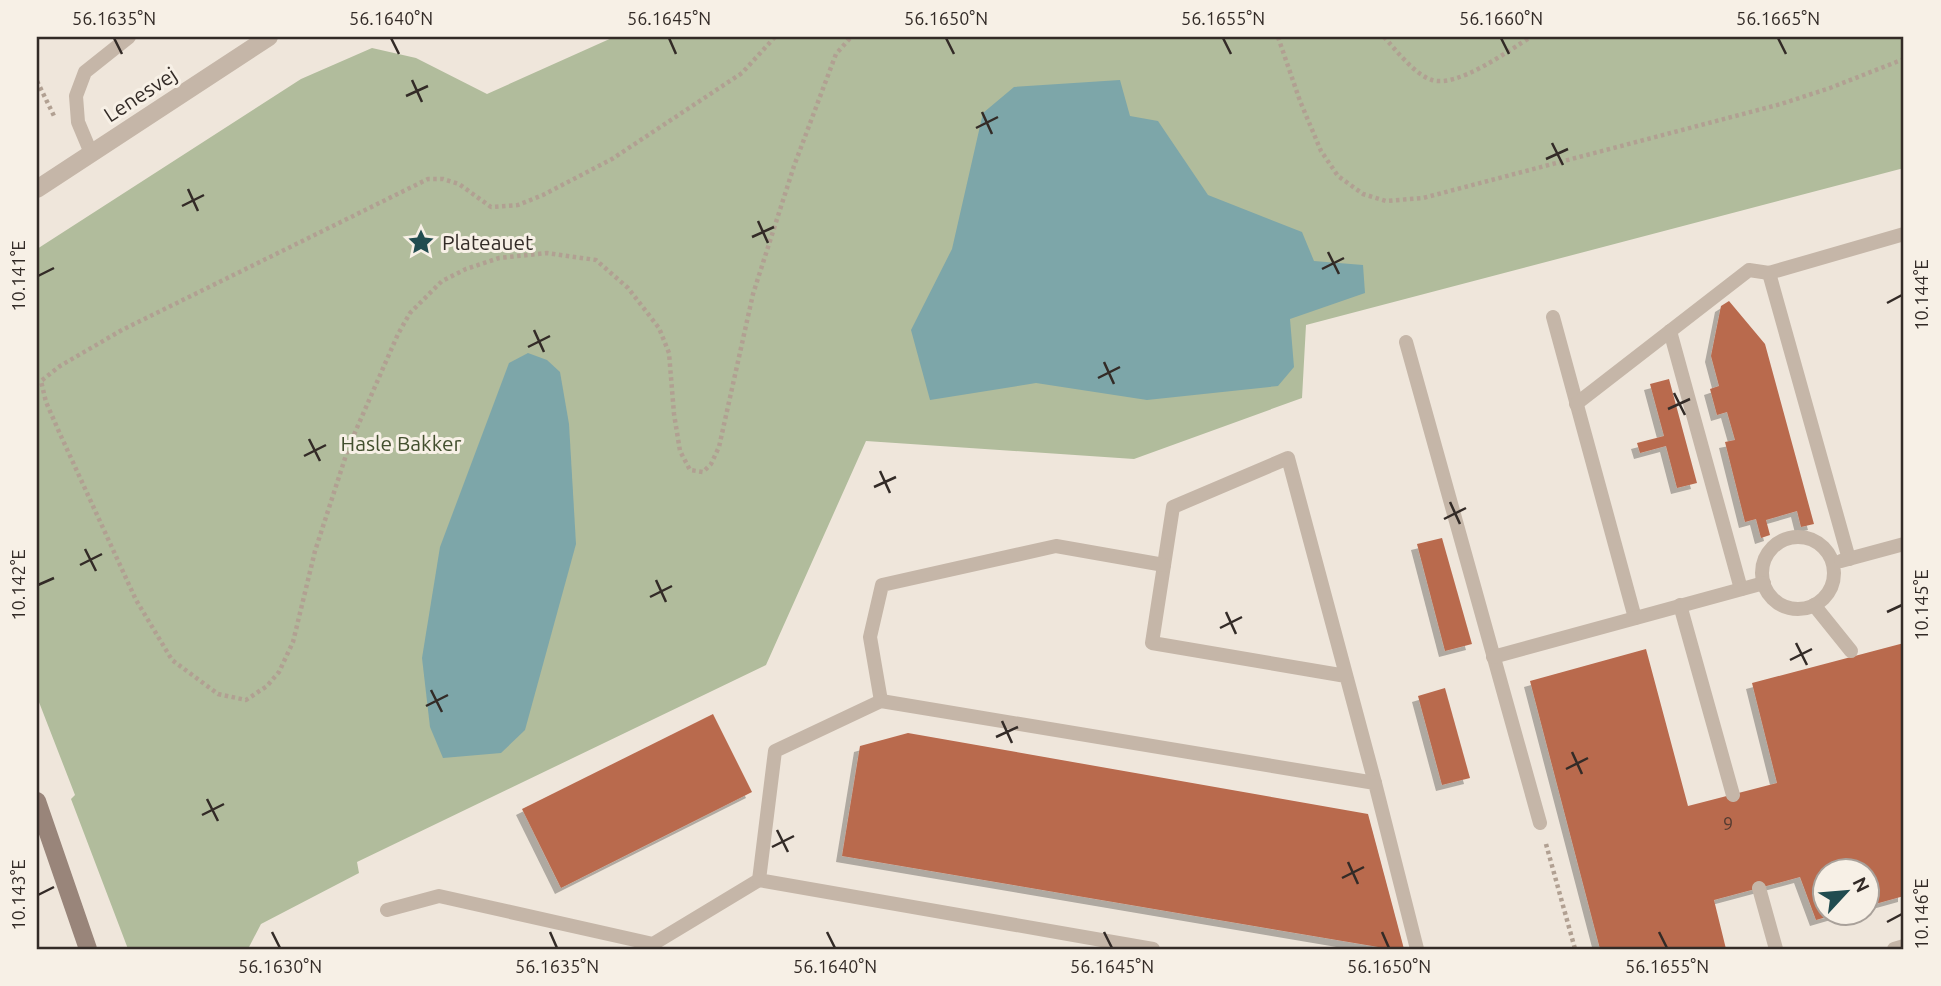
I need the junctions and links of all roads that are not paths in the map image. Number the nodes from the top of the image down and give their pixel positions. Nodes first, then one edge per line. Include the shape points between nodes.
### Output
1 (129, 37) edge
2 (269, 37) edge
3 (91, 153) junction
4 (37, 189) edge
5 (1904, 234) edge
6 (1769, 273) junction
7 (1553, 317) dead end
8 (1670, 331) junction
9 (1406, 342) dead end
10 (1576, 404) junction
11 (1904, 544) edge
12 (1849, 559) junction
13 (1833, 563) junction
14 (1164, 565) junction
15 (1763, 583) junction
16 (1741, 589) junction
17 (1680, 605) junction
18 (1814, 605) junction
19 (1635, 618) junction
20 (1851, 651) dead end
21 (1493, 657) junction
22 (1346, 676) junction
23 (881, 701) junction
24 (1375, 783) junction
25 (1733, 795) dead end
26 (37, 801) edge
27 (1540, 822) road end
28 (759, 880) junction
29 (1759, 888) dead end
30 (387, 910) dead end
31 (1904, 946) edge
32 (88, 949) edge
33 (1153, 949) edge
34 (1417, 949) edge
35 (1776, 949) edge
36 (1894, 949) edge

1 - 3 lane via 85,72 76,96 78,122
2 - 3 street, Lenesvej
3 - 4 street, Lenesvej
5 - 6 lane
6 - 8 lane via 1749,270
6 - 12 lane
7 - 10 lane
8 - 10 lane
8 - 16 lane
9 - 21 lane
10 - 19 lane
11 - 12 lane
12 - 13 lane
13 - 15 lane via 1811,539 1788,538 1764,560
13 - 18 lane via 1831,588
14 - 22 lane via 1152,643
14 - 22 lane via 1173,507 1288,458
14 - 23 lane via 1056,546 882,585 870,637
15 - 16 lane
15 - 18 lane via 1778,603 1802,609
16 - 17 lane
17 - 19 lane
17 - 25 lane
18 - 20 lane
19 - 21 lane
21 - 27 lane
22 - 24 lane
23 - 24 lane
23 - 28 lane via 775,751
24 - 34 lane
26 - 32 street
28 - 30 lane via 653,944 439,896
28 - 33 lane
29 - 35 lane
31 - 36 lane

